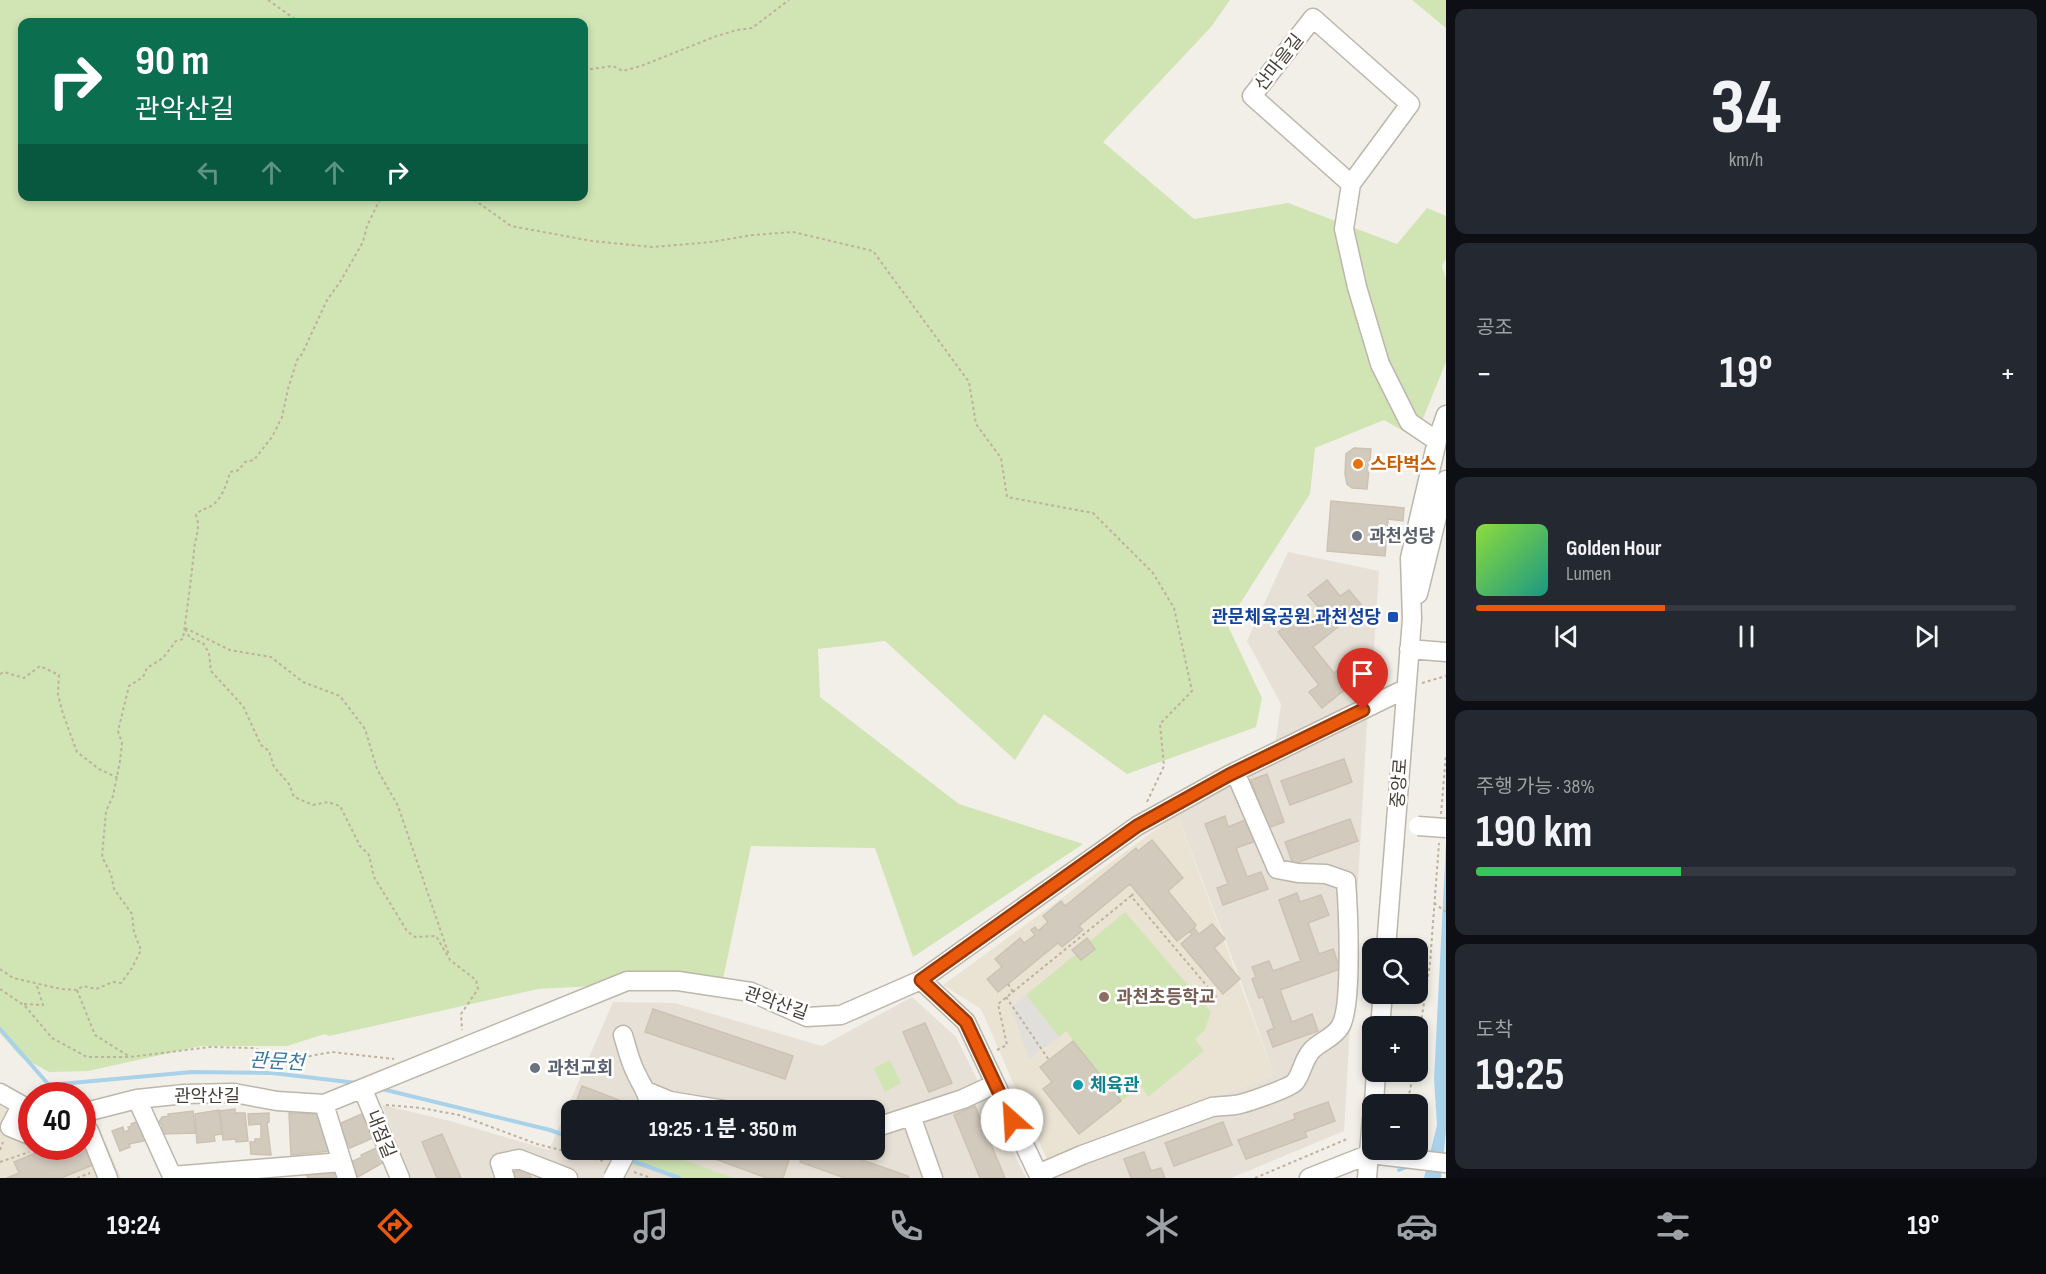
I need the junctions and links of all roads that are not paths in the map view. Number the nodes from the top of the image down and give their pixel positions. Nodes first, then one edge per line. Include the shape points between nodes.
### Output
1 (1351, 184) junction
2 (1446, 415) edge
3 (1437, 441) junction
4 (1446, 480) edge
5 (1412, 619) junction
6 (1409, 649) junction
7 (1444, 651) edge
8 (1405, 689) junction
9 (1235, 772) junction
10 (1396, 825) junction
11 (1446, 828) edge
12 (1387, 938) edge
13 (921, 980) junction
14 (622, 1035) dead end
15 (995, 1084) junction
16 (646, 1091) junction
17 (0, 1093) edge
18 (366, 1094) junction
19 (137, 1099) junction
20 (648, 1100) edge
21 (668, 1100) edge
22 (18, 1104) edge
23 (324, 1104) junction
24 (96, 1109) edge
25 (911, 1116) junction
26 (18, 1118) edge
27 (885, 1124) edge
28 (18, 1132) edge
29 (96, 1148) edge
30 (1362, 1157) edge
31 (1369, 1160) edge
32 (1422, 1160) edge
33 (1446, 1163) edge
34 (345, 1170) edge
35 (257, 1173) edge
36 (1039, 1176) edge
37 (172, 1177) edge
38 (108, 1178) edge
39 (400, 1178) edge
40 (505, 1178) edge
41 (568, 1178) edge
42 (933, 1178) edge
43 (1309, 1178) edge
44 (1367, 1178) edge

1 - 1 street, 산마을길 via 1410,104 1313,18 1252,96
1 - 3 street, 산마을길 via 1344,229 1380,364 1409,422
2 - 3 street, 중앙로
3 - 5 street, 중앙로 via 1410,558
4 - 5 street, 중앙로
5 - 6 street, 중앙로
6 - 7 street
6 - 8 street, 중앙로
8 - 9 street, 관악산길
8 - 10 street, 중앙로
9 - 13 street, 관악산길 via 1137,826
9 - 36 street via 1277,868 1326,874 1346,881 1348,982 1342,1026 1313,1049 1295,1083 1281,1090 1235,1105 1212,1107 1093,1151
10 - 11 street, bridge
10 - 12 street, 중앙로
13 - 15 street via 966,1022
13 - 18 street, 관악산길 via 841,1015 807,1017 751,992 678,981 627,981 406,1072
14 - 16 street via 635,1073
15 - 25 street
15 - 36 street
16 - 20 street
16 - 21 street
17 - 22 street
18 - 23 street, 관악산길
18 - 39 street, 내점길
19 - 23 street, 관악산길 via 234,1093
19 - 24 street, 관악산길
19 - 37 street
23 - 34 street
25 - 27 street
25 - 42 street
26 - 28 street via 10,1126
29 - 38 street
30 - 43 street
31 - 44 street
32 - 33 street
34 - 35 street
35 - 37 street
40 - 41 street via 500,1163 519,1159

